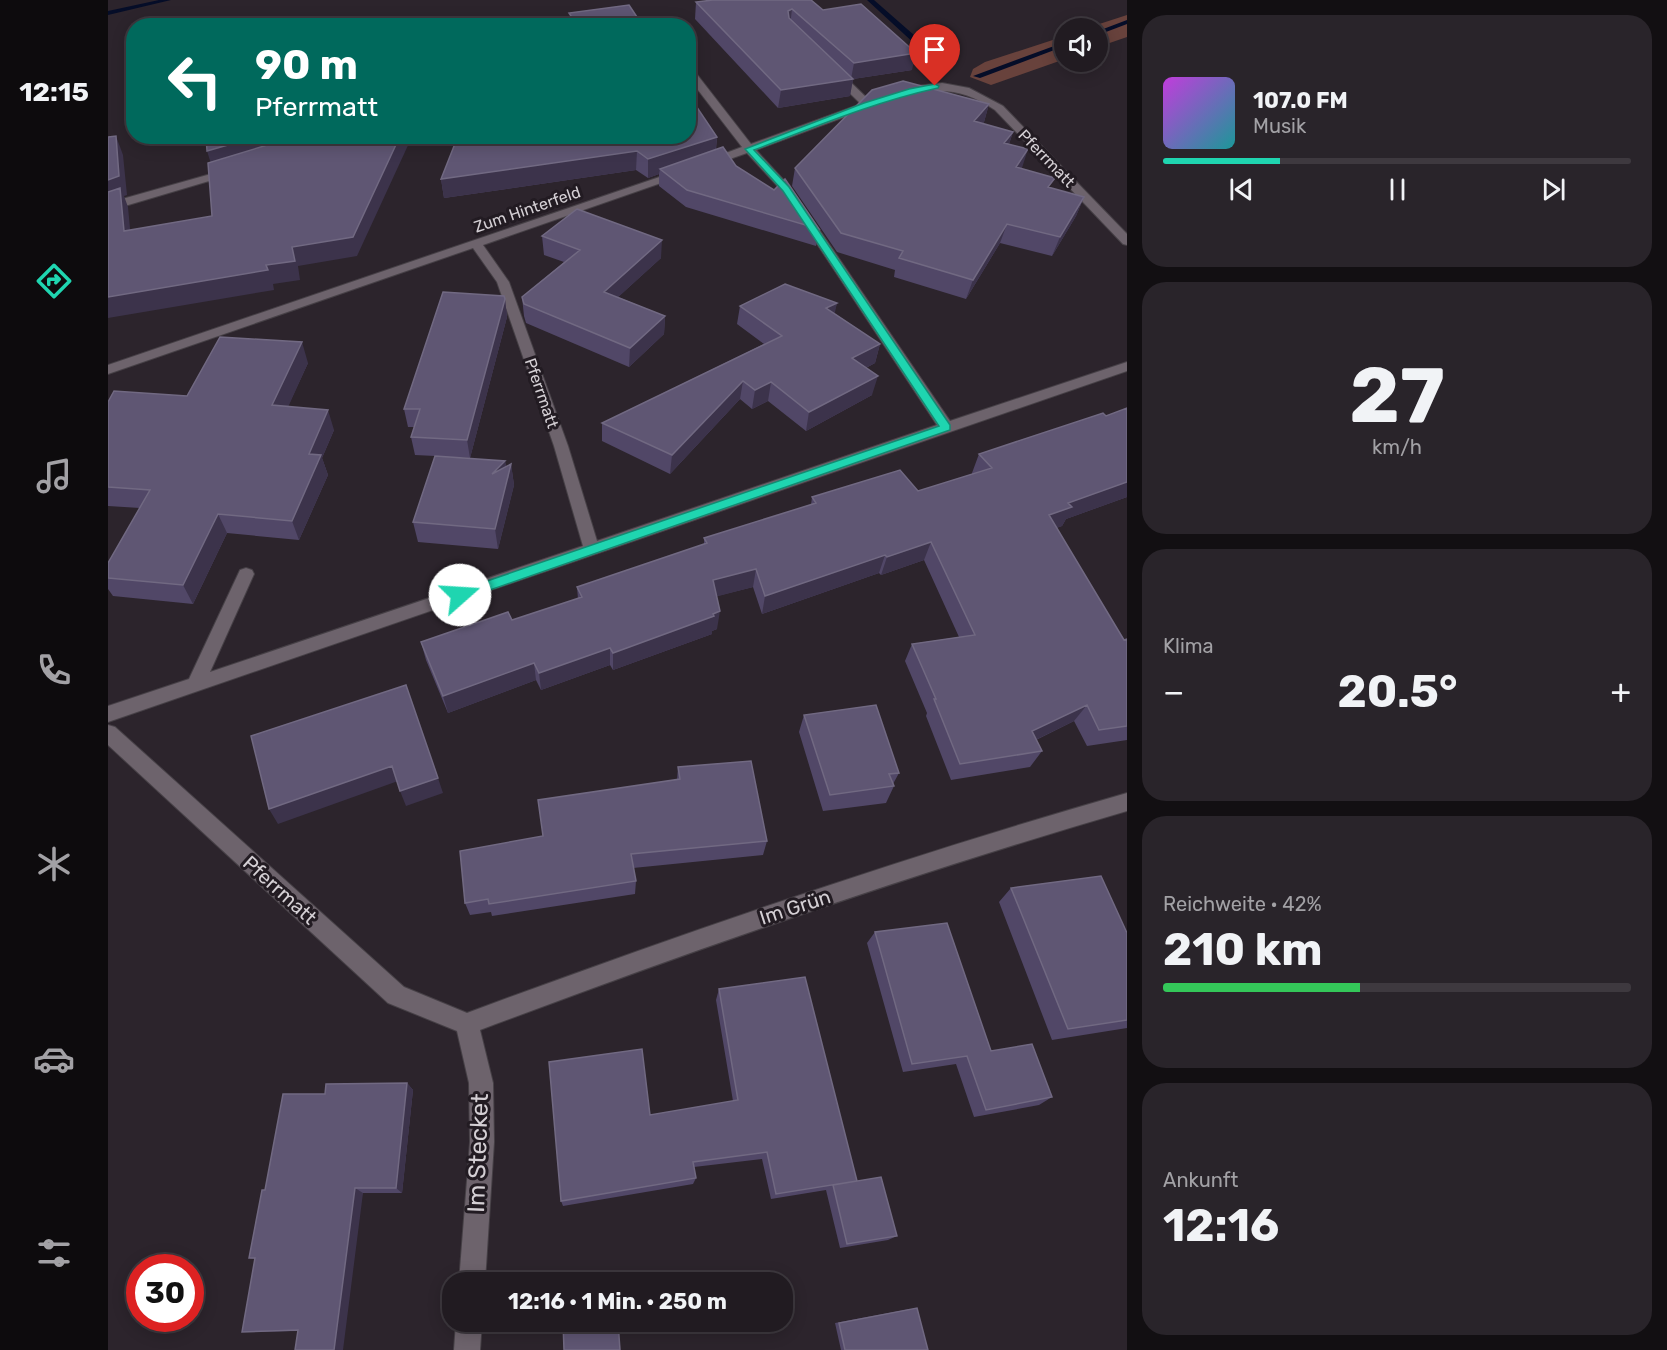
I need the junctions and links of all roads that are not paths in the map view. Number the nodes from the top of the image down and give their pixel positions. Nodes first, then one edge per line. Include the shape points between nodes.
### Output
1 (825, 63) edge
2 (696, 79) edge
3 (959, 87) joint
4 (867, 104) junction
5 (749, 149) junction
6 (241, 169) edge
7 (108, 207) edge
8 (1127, 241) edge
9 (476, 244) junction
10 (1127, 366) edge
11 (108, 370) edge
12 (946, 427) junction
13 (592, 550) junction
14 (246, 574) dead end
15 (195, 685) junction
16 (108, 714) edge
17 (108, 733) edge
18 (1127, 802) edge
19 (467, 1024) junction
20 (473, 1272) edge
21 (468, 1332) edge
22 (467, 1350) edge

1 - 4 street
2 - 5 street
3 - 4 street, Zum Hinterfeld via 912,90
3 - 8 street, Pferrmatt via 976,92 999,108
4 - 5 street, Zum Hinterfeld
5 - 9 street, Zum Hinterfeld
5 - 12 street via 786,189
6 - 7 street
9 - 11 street, Zum Hinterfeld
9 - 13 street, Pferrmatt via 503,282 561,446
10 - 12 street
12 - 13 street
13 - 15 street
14 - 15 street
15 - 16 street
17 - 19 street, Pferrmatt via 396,995
18 - 19 street, Im Grün via 647,955
19 - 20 street, Im Stecket via 481,1083
21 - 22 street

